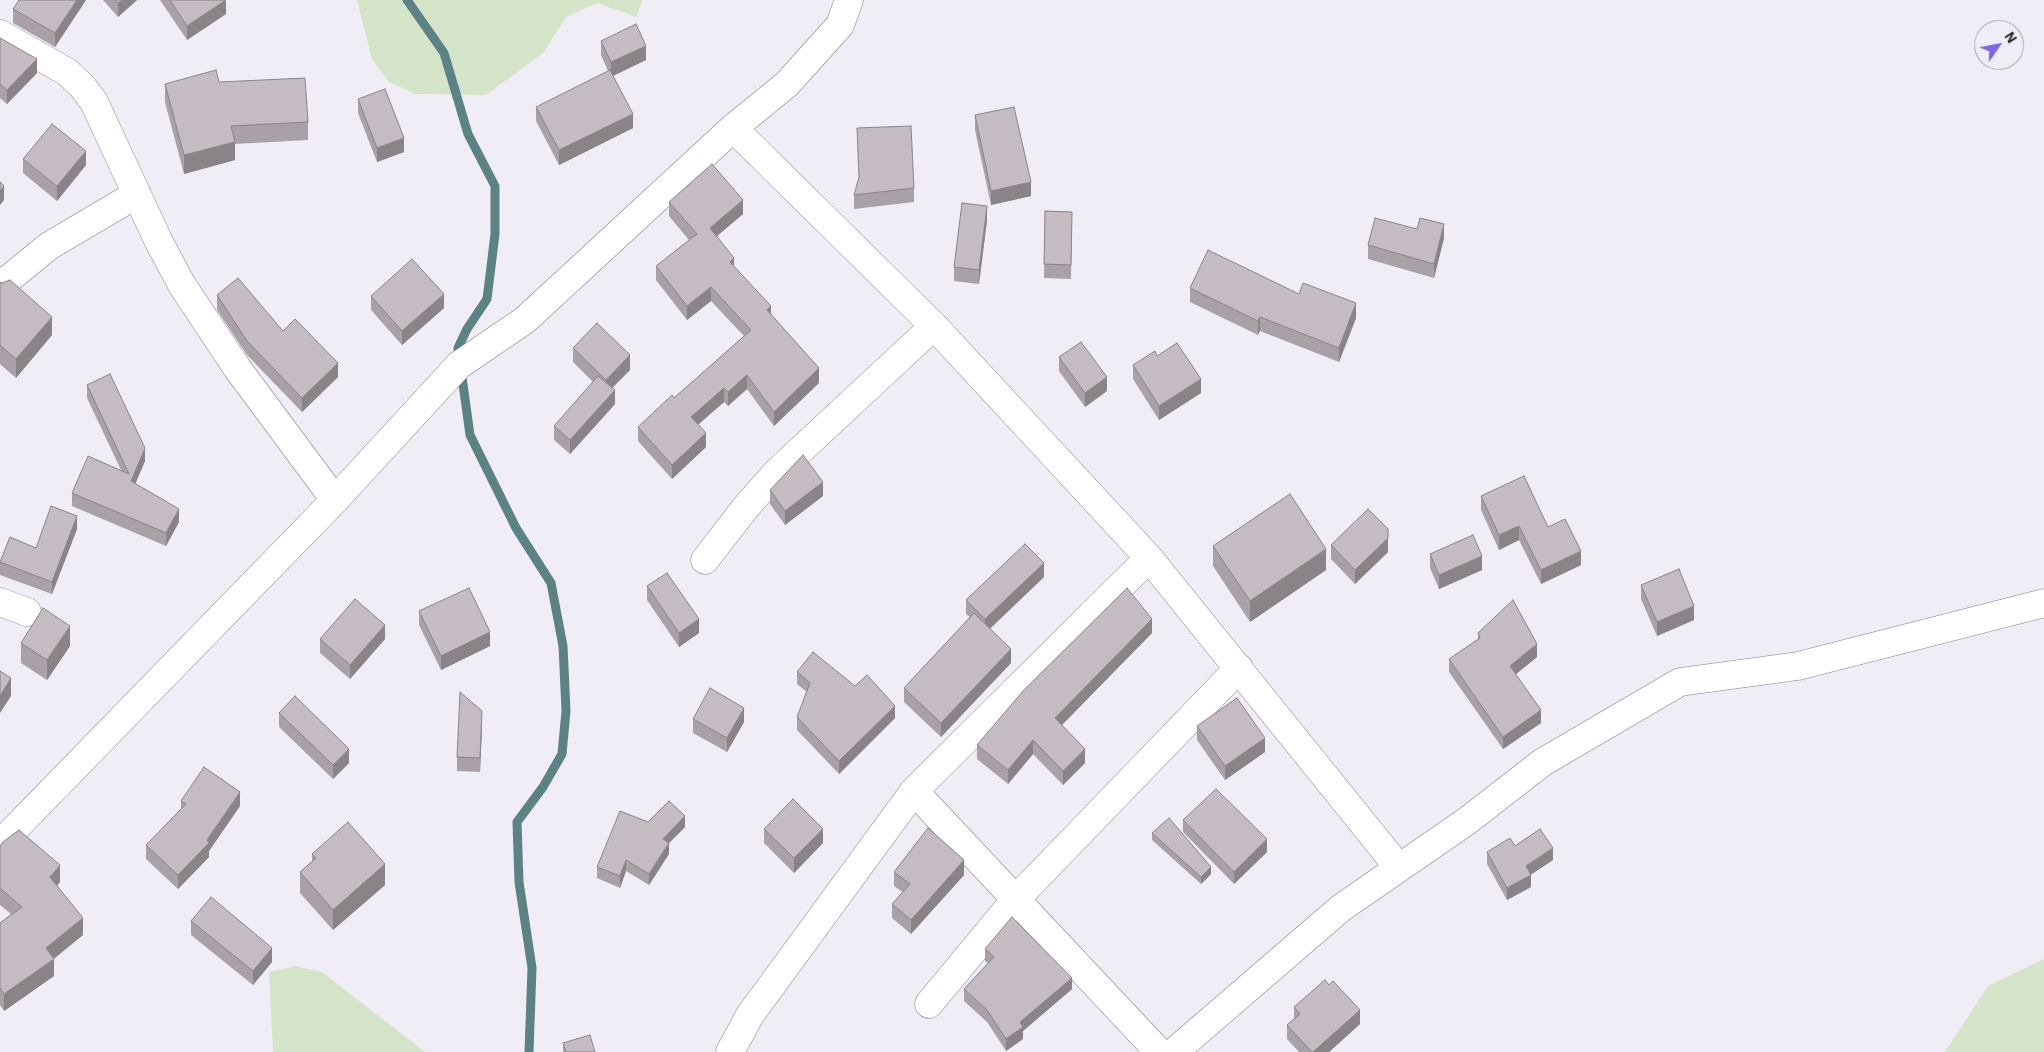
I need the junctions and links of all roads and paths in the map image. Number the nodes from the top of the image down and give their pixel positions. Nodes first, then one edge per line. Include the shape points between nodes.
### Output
1 (849, 0) edge
2 (0, 34) edge
3 (733, 128) junction
4 (137, 194) junction
5 (0, 286) edge
6 (934, 326) junction
7 (335, 500) junction
8 (1149, 558) junction
9 (705, 560) dead end
10 (0, 602) edge
11 (2044, 603) edge
12 (27, 612) dead end
13 (1239, 668) junction
14 (914, 791) junction
15 (0, 844) edge
16 (1399, 868) junction
17 (1016, 899) junction
18 (929, 1004) dead end
19 (730, 1052) edge
20 (1159, 1052) edge
21 (1174, 1052) edge

1 - 3 street via 840,25 787,84
2 - 4 street via 67,72 82,86 94,102
3 - 6 street
3 - 7 street via 525,320 459,365
4 - 5 street via 49,246
4 - 7 street via 182,285 237,368
6 - 8 street
6 - 9 street via 772,478
7 - 15 street
8 - 13 street
8 - 14 street
10 - 12 street
11 - 16 street via 1798,666 1680,682 1543,762
13 - 16 street
13 - 17 street
14 - 17 street
14 - 19 street via 750,1015
16 - 21 street via 1341,908
17 - 18 street
17 - 20 street

